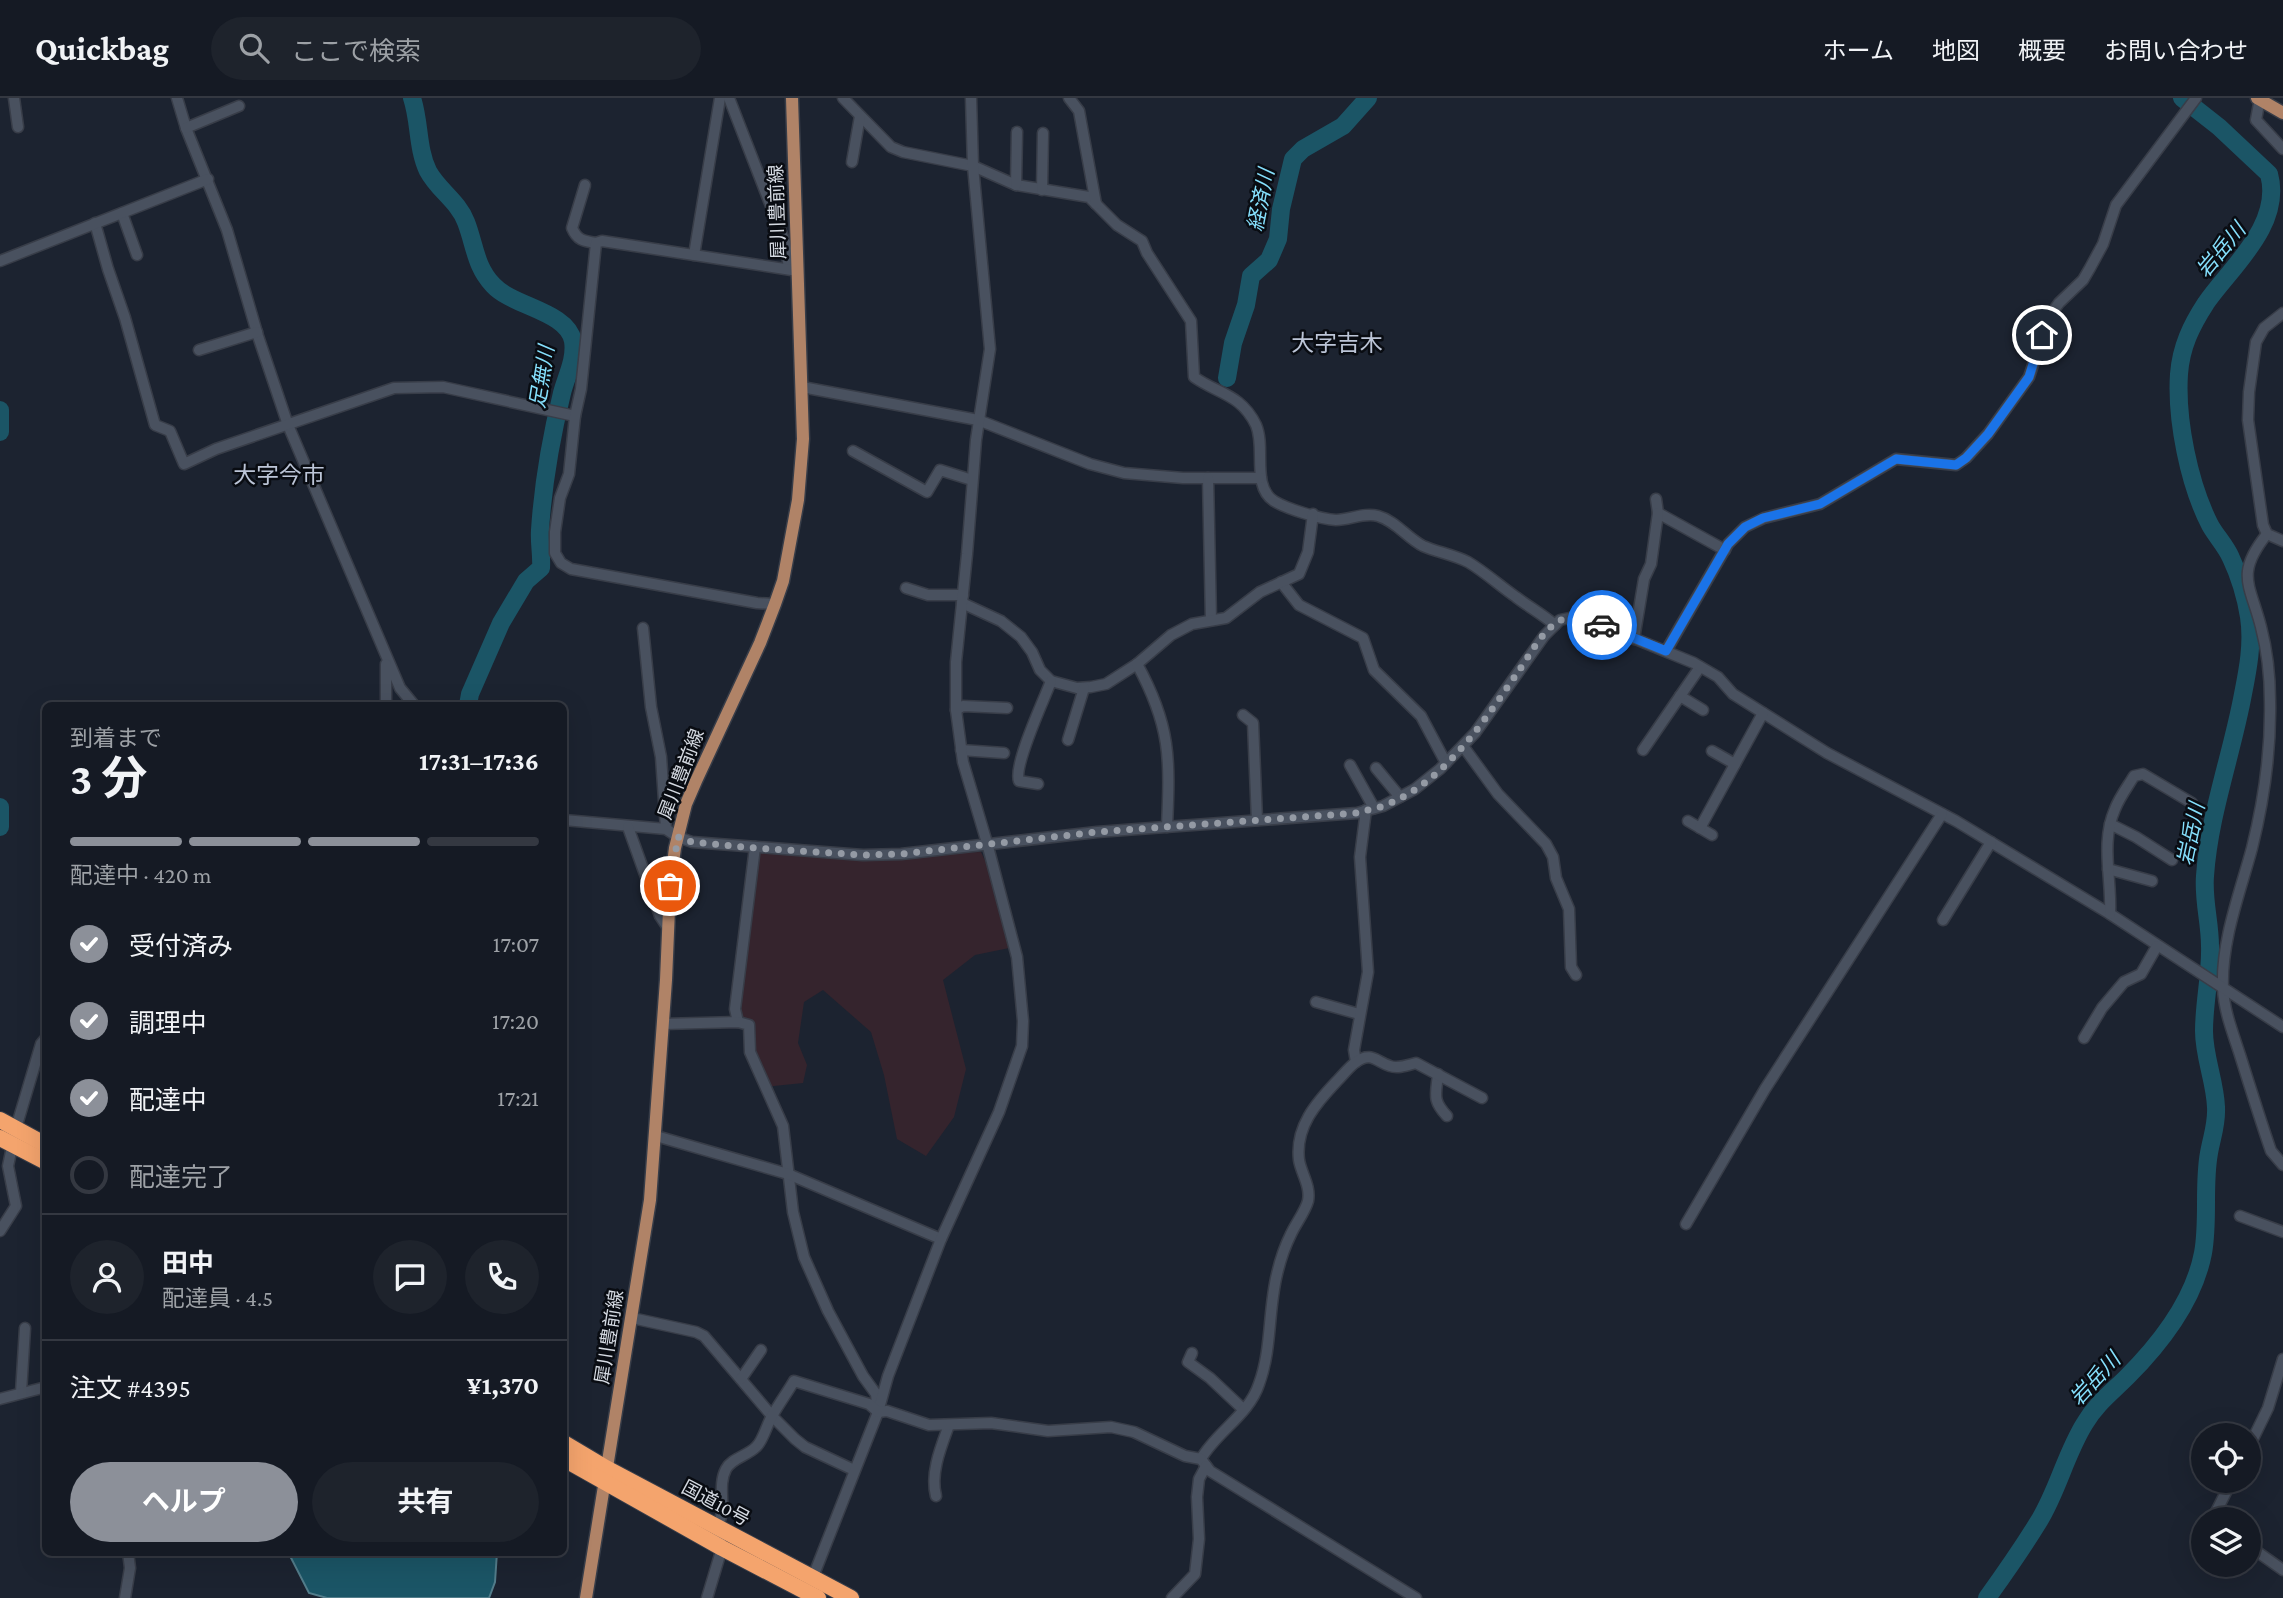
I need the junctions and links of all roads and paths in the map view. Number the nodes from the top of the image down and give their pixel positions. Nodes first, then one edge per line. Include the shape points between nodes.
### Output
1 (14, 98) edge
2 (177, 98) edge
3 (720, 98) edge
4 (729, 98) edge
5 (792, 98) edge
6 (843, 98) edge
7 (971, 98) edge
8 (1069, 98) edge
9 (2196, 98) edge
10 (2259, 99) edge
11 (239, 106) dead end
12 (2283, 113) edge
13 (860, 116) junction
14 (18, 127) dead end
15 (186, 128) junction
16 (1017, 132) dead end
17 (1043, 133) dead end
18 (2283, 149) edge
19 (852, 162) dead end
20 (973, 166) junction
21 (208, 178) junction
22 (585, 185) dead end
23 (1016, 185) junction
24 (1042, 190) junction
25 (1096, 204) junction
26 (122, 213) junction
27 (95, 223) junction
28 (596, 243) junction
29 (136, 255) dead end
30 (694, 255) junction
31 (0, 261) edge
32 (794, 269) junction
33 (2283, 313) edge
34 (257, 332) junction
35 (198, 351) dead end
36 (802, 387) junction
37 (575, 416) junction
38 (978, 420) junction
39 (288, 425) junction
40 (853, 451) dead end
41 (1208, 478) junction
42 (1261, 478) junction
43 (972, 480) junction
44 (1656, 499) dead end
45 (1658, 513) junction
46 (1313, 514) junction
47 (2267, 534) junction
48 (2283, 541) edge
49 (1725, 550) junction
50 (1282, 582) junction
51 (906, 588) dead end
52 (962, 599) junction
53 (775, 604) junction
54 (1211, 620) junction
55 (1555, 625) junction
56 (643, 628) dead end
57 (1634, 639) junction
58 (1666, 651) junction
59 (387, 658) junction
60 (1137, 664) junction
61 (1700, 667) junction
62 (1051, 681) junction
63 (1084, 688) junction
64 (1680, 696) junction
65 (386, 702) edge
66 (412, 702) edge
67 (1007, 708) dead end
68 (956, 710) junction
69 (1703, 710) dead end
70 (1763, 713) junction
71 (1243, 715) dead end
72 (1068, 740) dead end
73 (1463, 746) junction
74 (961, 750) junction
75 (1643, 750) dead end
76 (1712, 751) dead end
77 (1004, 753) dead end
78 (1446, 764) junction
79 (1735, 764) junction
80 (1350, 765) dead end
81 (1376, 768) dead end
82 (1038, 784) dead end
83 (1400, 797) junction
84 (2192, 803) dead end
85 (1370, 809) junction
86 (1942, 814) junction
87 (567, 820) edge
88 (1257, 820) junction
89 (1688, 821) dead end
90 (2110, 824) junction
91 (628, 827) junction
92 (1167, 827) junction
93 (1700, 828) junction
94 (666, 829) junction
95 (1712, 835) dead end
96 (678, 837) junction
97 (1991, 842) junction
98 (987, 843) junction
99 (755, 848) junction
100 (2172, 860) dead end
101 (2108, 869) junction
102 (2152, 881) dead end
103 (2110, 914) junction
104 (1943, 920) dead end
105 (668, 928) junction
106 (2157, 946) junction
107 (1576, 975) dead end
108 (2223, 988) junction
109 (1316, 1002) dead end
110 (1359, 1014) junction
111 (738, 1023) junction
112 (663, 1024) junction
113 (2283, 1027) edge
114 (2084, 1038) dead end
115 (42, 1043) edge
116 (1356, 1062) junction
117 (1438, 1074) junction
118 (1482, 1098) dead end
119 (1447, 1116) dead end
120 (0, 1120) edge
121 (656, 1136) junction
122 (9, 1137) edge
123 (42, 1144) edge
124 (42, 1158) edge
125 (2283, 1165) edge
126 (788, 1174) junction
127 (2240, 1216) dead end
128 (1686, 1224) dead end
129 (0, 1231) edge
130 (2283, 1232) edge
131 (941, 1239) junction
132 (632, 1318) junction
133 (25, 1328) dead end
134 (761, 1350) dead end
135 (1192, 1353) dead end
136 (2283, 1359) edge
137 (741, 1379) junction
138 (42, 1388) edge
139 (21, 1394) junction
140 (0, 1399) edge
141 (1243, 1409) junction
142 (878, 1412) junction
143 (772, 1416) junction
144 (2261, 1423) edge
145 (949, 1425) junction
146 (567, 1445) edge
147 (567, 1459) edge
148 (1203, 1463) junction
149 (854, 1470) junction
150 (605, 1476) junction
151 (936, 1496) dead end
152 (716, 1527) junction
153 (722, 1548) junction
154 (2261, 1554) edge
155 (128, 1556) edge
156 (2283, 1570) edge
157 (812, 1592) edge
158 (125, 1598) edge
159 (586, 1598) edge
160 (707, 1598) edge
161 (851, 1598) edge
162 (1172, 1598) edge
163 (1416, 1598) edge

1 - 14 street
2 - 15 street
3 - 30 street
4 - 32 street
5 - 32 main road, 犀川豊前線
6 - 13 street
7 - 20 street
8 - 25 street via 1079,111
9 - 49 street via 2116,205 2103,244 2083,280 2049,317 2029,377 1966,458 1956,465 1896,459 1820,504 1745,527
10 - 12 main road
10 - 18 street via 2256,120
11 - 15 street
13 - 19 street
13 - 20 street via 891,147
15 - 21 street
16 - 23 street
17 - 24 street
20 - 23 street
20 - 38 street via 990,349
21 - 26 street
21 - 34 street
22 - 28 street via 572,228 582,241
23 - 24 street
24 - 25 street via 1078,194
25 - 42 street via 1116,225 1142,241 1191,321 1194,377 1228,394 1256,426
26 - 27 street
26 - 29 street
27 - 31 street
27 - 39 street via 155,425 170,430 184,464
28 - 30 street
28 - 37 street
30 - 32 street
32 - 36 main road, 犀川豊前線
33 - 47 street via 2264,328 2256,342 2249,392 2248,420
34 - 35 street
34 - 39 street
36 - 38 street
36 - 53 main road, 犀川豊前線 via 798,499
37 - 39 street via 421,386 394,388
37 - 53 street via 569,474 555,532 554,549 561,563 577,571
38 - 41 street via 1124,473
38 - 43 street
39 - 59 street
40 - 43 street via 927,492 940,470
41 - 42 street
41 - 54 street
42 - 46 street via 1272,499
43 - 52 street
44 - 45 street
45 - 49 street
45 - 57 street
46 - 50 street via 1304,565 1299,574
46 - 55 street via 1335,520 1379,516 1421,545 1467,562
47 - 48 street
47 - 108 street via 2250,558 2248,592 2261,627 2269,688 2267,762 2256,832 2226,947
49 - 58 street
50 - 54 street via 1226,618
50 - 78 street via 1299,605 1363,638 1374,670 1420,716
51 - 52 street
52 - 62 street via 1021,638
52 - 68 street
53 - 96 main road, 犀川豊前線 via 695,781
54 - 60 street via 1171,635
55 - 57 street via 1574,617
55 - 73 street
56 - 94 street
57 - 58 street
58 - 61 street
59 - 65 street
59 - 66 street
60 - 63 street via 1106,684
60 - 92 street via 1164,728 1169,769
61 - 64 street
61 - 70 street
62 - 63 street
62 - 82 street via 1017,775 1019,781
63 - 72 street
64 - 69 street
64 - 75 street
67 - 68 street via 963,706
68 - 74 street
70 - 79 street
70 - 86 street
71 - 88 street via 1253,723
73 - 78 street
73 - 107 street via 1553,857 1569,909 1570,967
74 - 77 street
74 - 98 street
76 - 79 street
78 - 83 street
79 - 93 street
80 - 85 street
81 - 83 street
83 - 85 street
84 - 90 street via 2143,774 2134,776
85 - 88 street
85 - 110 street via 1360,857 1368,972
86 - 97 street
86 - 128 street via 1765,1089
87 - 91 street
88 - 92 street
89 - 93 street
90 - 100 street
90 - 101 street
91 - 94 street
91 - 105 street
92 - 98 street
93 - 95 street
94 - 96 street
96 - 99 street
96 - 105 main road, 犀川豊前線
97 - 103 street
97 - 104 street
98 - 99 street via 863,855
98 - 131 street via 1017,957 1022,1046 999,1112
99 - 111 street via 735,1009
101 - 102 street
101 - 103 street
103 - 106 street
105 - 112 main road, 犀川豊前線
106 - 108 street
106 - 114 street via 2141,974 2124,982
108 - 113 street
108 - 125 street via 2229,1021 2271,1151
109 - 110 street
110 - 116 street
111 - 112 street
111 - 126 street via 749,1025 750,1052 783,1126
112 - 121 main road, 犀川豊前線
115 - 122 street
116 - 117 street via 1380,1059 1399,1067 1416,1063
116 - 141 street via 1312,1109 1304,1124 1299,1162 1309,1198 1277,1272 1264,1370
117 - 118 street
117 - 119 street via 1435,1100
120 - 122 highway
121 - 126 street
121 - 132 main road, 犀川豊前線
122 - 123 highway
122 - 124 highway
122 - 129 street via 8,1166 16,1206
126 - 131 street
126 - 142 street via 804,1257 828,1311 876,1394
127 - 130 street
131 - 142 street
132 - 137 street via 704,1336
132 - 150 main road, 犀川豊前線
133 - 139 street
134 - 137 street
135 - 141 street via 1188,1362
136 - 144 street
137 - 143 street
138 - 139 street
139 - 140 street
141 - 148 street via 1209,1445
142 - 143 street via 869,1404 794,1381
142 - 145 street via 929,1425
142 - 149 street
143 - 149 street via 806,1447
143 - 152 street via 757,1447 728,1465 721,1486 721,1521
145 - 148 street via 991,1423 1048,1431 1111,1427 1134,1432
145 - 151 street via 938,1454
146 - 150 highway, 国道10号
147 - 150 highway, 国道10号
148 - 162 street via 1197,1497 1195,1574
148 - 163 street
149 - 157 street
150 - 152 highway, 国道10号
150 - 153 highway, 国道10号
150 - 159 main road, 犀川豊前線
152 - 153 street
152 - 157 highway, 国道10号
153 - 157 highway, 国道10号
153 - 160 street
154 - 156 street
155 - 158 street
157 - 161 highway, 国道10号

